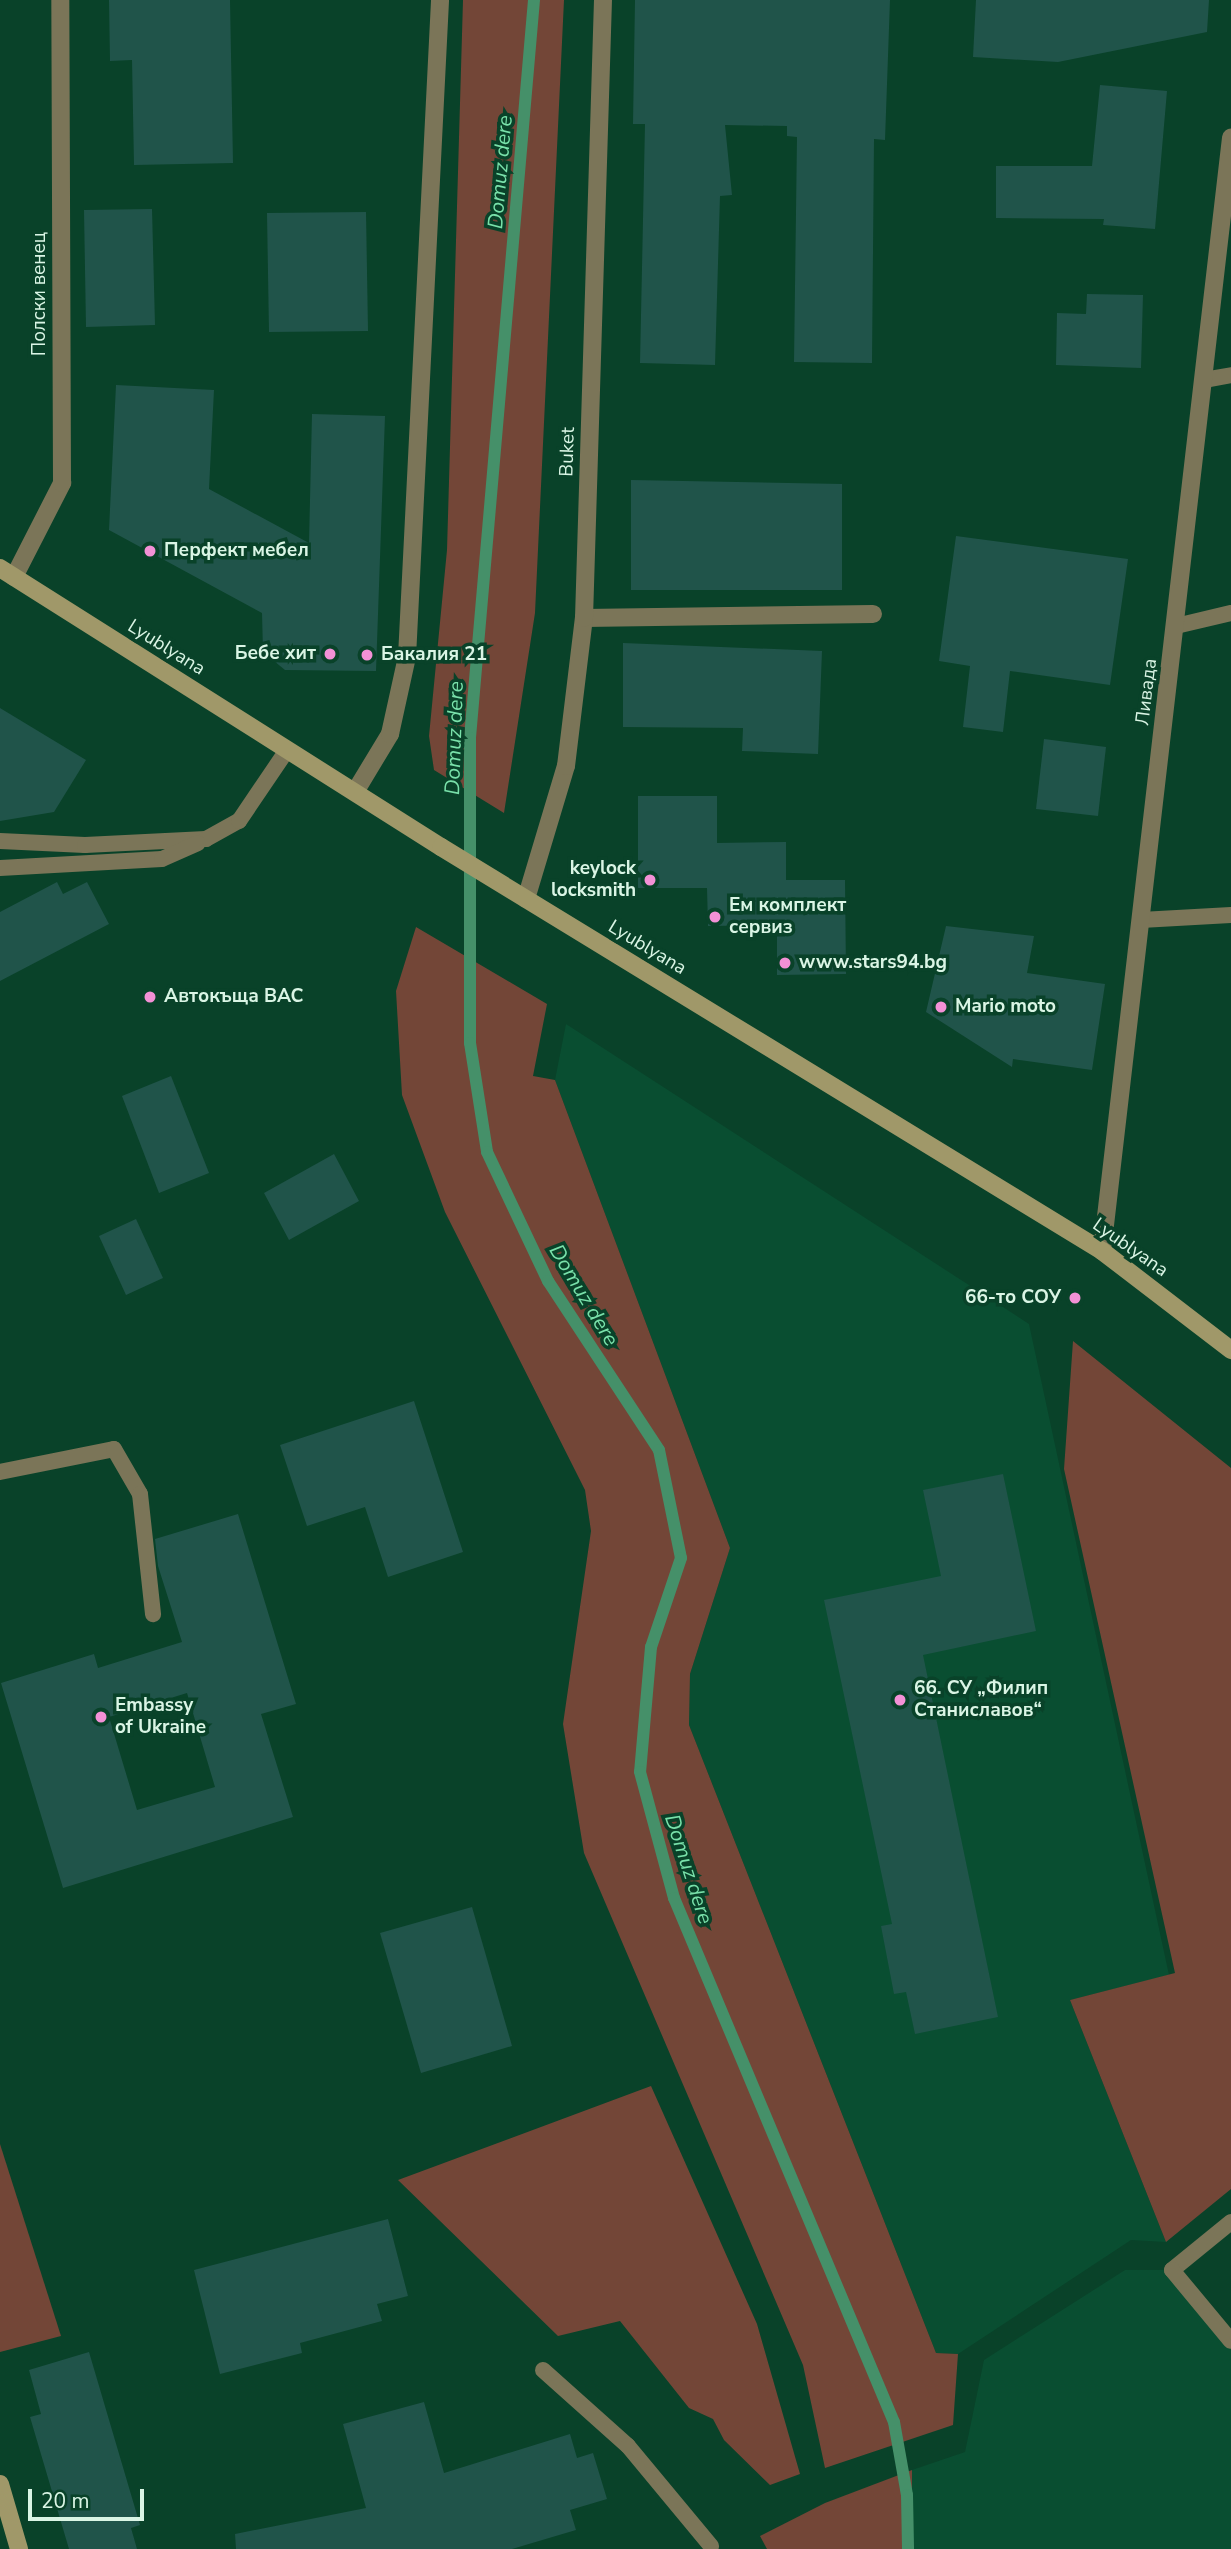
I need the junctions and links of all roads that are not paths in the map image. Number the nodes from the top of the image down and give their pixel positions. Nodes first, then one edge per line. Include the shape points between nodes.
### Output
1 (60, 0) edge
2 (440, 0) edge
3 (603, 0) edge
4 (1231, 137) edge
5 (1231, 375) edge
6 (1204, 380) junction
7 (7, 573) edge
8 (1231, 613) edge
9 (873, 614) dead end
10 (584, 618) junction
11 (1176, 626) junction
12 (287, 750) junction
13 (355, 792) junction
14 (206, 839) junction
15 (0, 841) edge
16 (0, 868) edge
17 (526, 899) junction
18 (1231, 915) edge
19 (1141, 920) junction
20 (1102, 1251) junction
21 (1231, 1350) edge
22 (0, 1472) edge
23 (152, 1614) dead end
24 (1231, 2222) edge
25 (1231, 2341) edge
26 (543, 2370) dead end
27 (0, 2484) edge
28 (711, 2546) dead end
29 (19, 2549) edge

1 - 7 street, Полски венец via 62,483
2 - 13 street via 407,657 390,734
3 - 10 street, Buket
4 - 6 street, Ливада
5 - 6 lane
6 - 11 street, Ливада
7 - 12 street, Lyublyana
8 - 11 lane
9 - 10 street
10 - 17 street, Buket via 566,766
11 - 19 street, Ливада
12 - 13 street, Lyublyana
12 - 14 lane via 239,821
13 - 17 street, Lyublyana
14 - 15 lane via 85,845
14 - 16 lane via 162,859
17 - 20 street, Lyublyana
18 - 19 lane
19 - 20 street, Ливада
20 - 21 street, Lyublyana
22 - 23 lane via 114,1449 140,1494
24 - 25 lane via 1172,2270
26 - 28 lane via 628,2446
27 - 29 street

